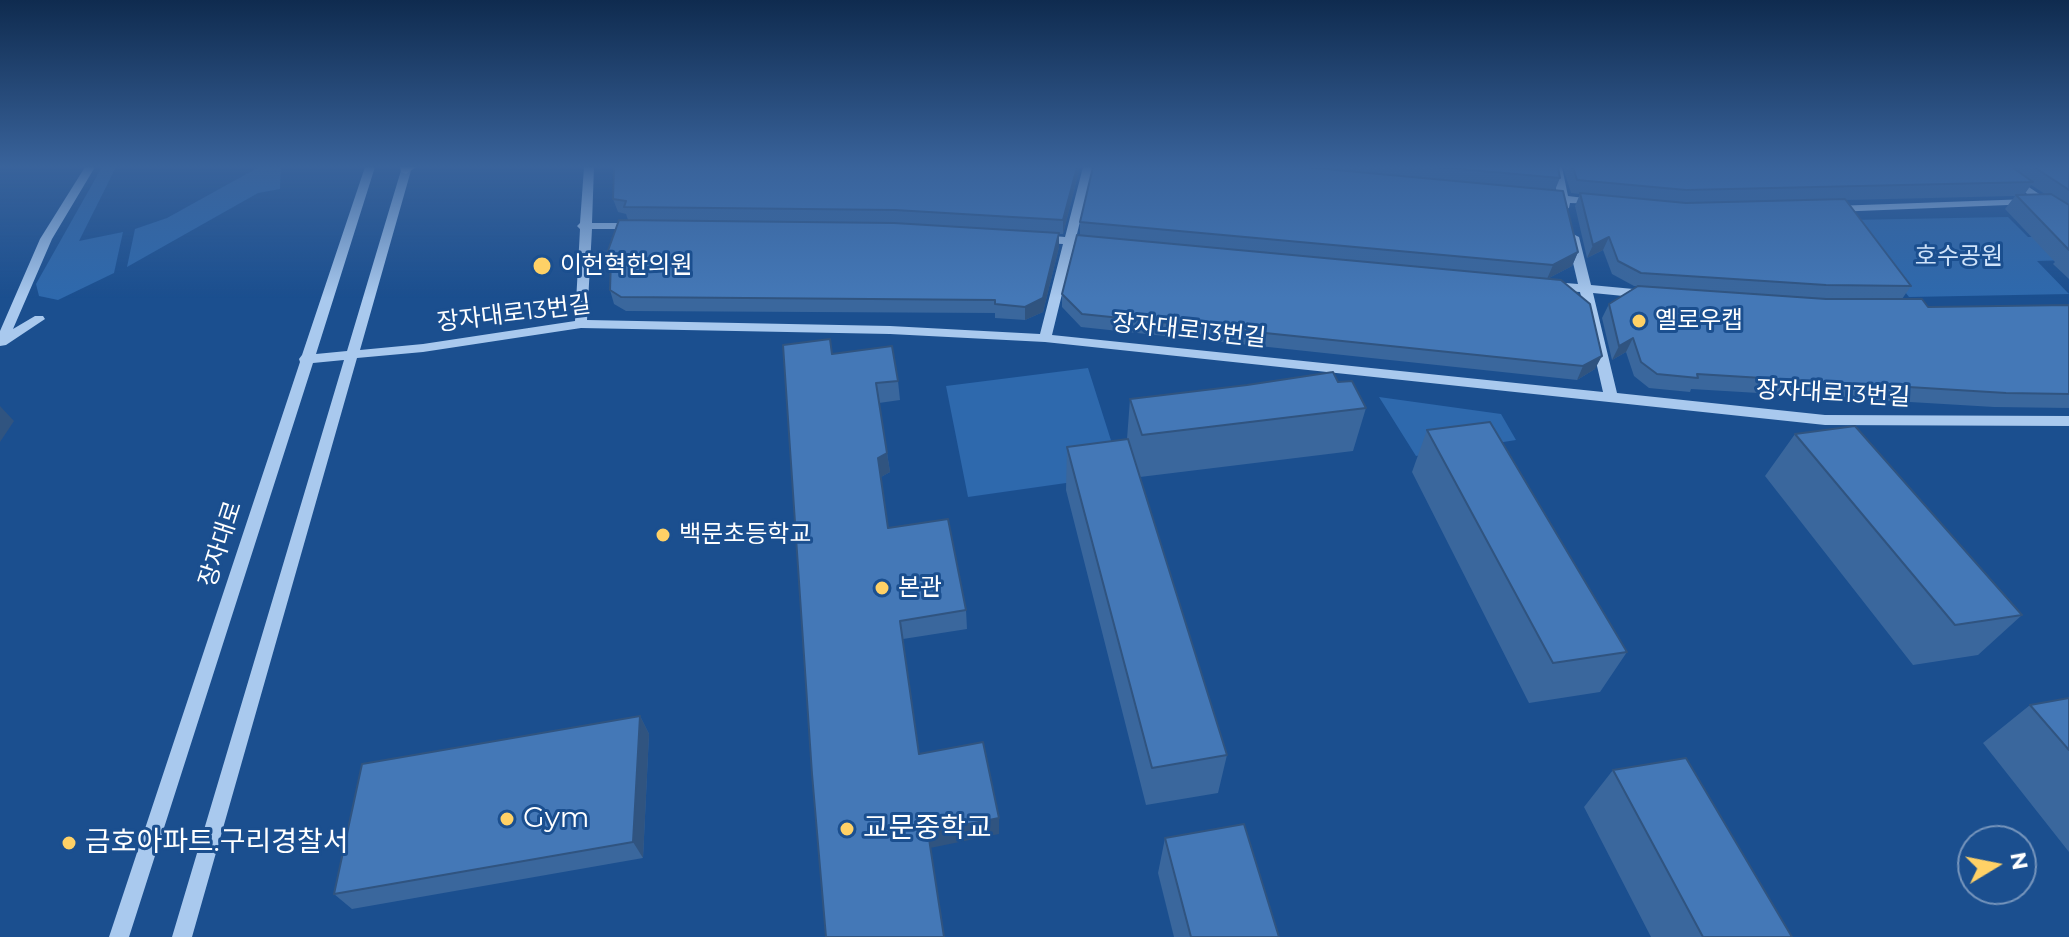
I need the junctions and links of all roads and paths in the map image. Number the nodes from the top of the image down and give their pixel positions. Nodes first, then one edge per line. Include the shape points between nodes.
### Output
1 (63, 211) edge
2 (355, 211) edge
3 (394, 211) edge
4 (585, 211) edge
5 (1076, 211) edge
6 (583, 226) junction
7 (655, 226) edge
8 (1571, 229) edge
9 (1036, 239) edge
10 (1068, 241) junction
11 (1113, 245) edge
12 (1540, 285) edge
13 (1586, 290) junction
14 (1663, 295) edge
15 (39, 319) dead end
16 (581, 324) junction
17 (1045, 338) junction
18 (1, 342) edge
19 (351, 354) junction
20 (305, 359) junction
21 (1611, 396) junction
22 (2069, 421) edge
23 (119, 937) edge
24 (182, 937) edge

1 - 18 street
2 - 20 street, 장자대로
3 - 19 street
4 - 6 street
5 - 10 street
6 - 7 street
6 - 16 street
8 - 13 street
9 - 10 street
10 - 11 street
10 - 17 street
12 - 13 street
13 - 14 street
13 - 21 street
15 - 18 street
16 - 17 street, 장자대로13번길
16 - 19 street, 장자대로13번길
17 - 21 street, 장자대로13번길
19 - 20 street, 장자대로13번길
19 - 24 street
20 - 23 street, 장자대로
21 - 22 street, 장자대로13번길 via 1825,420

